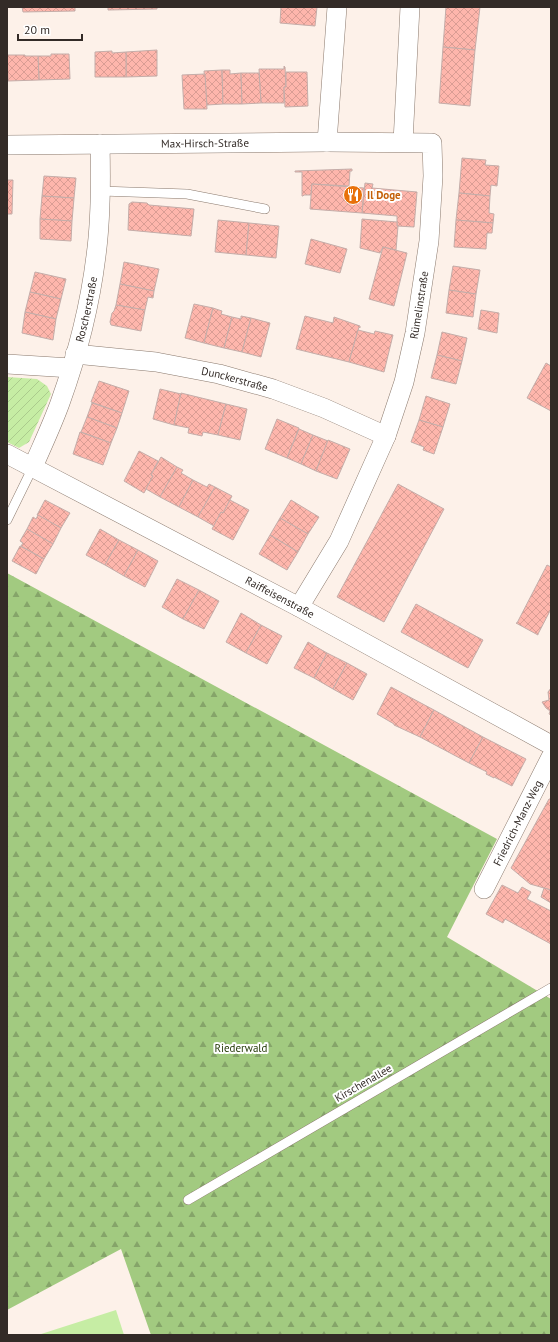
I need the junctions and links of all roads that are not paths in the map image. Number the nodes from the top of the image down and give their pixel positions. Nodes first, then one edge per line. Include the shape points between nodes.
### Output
1 (337, 7) edge
2 (410, 7) edge
3 (327, 142) junction
4 (403, 142) junction
5 (100, 144) junction
6 (7, 145) edge
7 (101, 191) junction
8 (265, 209) dead end
9 (73, 361) junction
10 (7, 364) edge
11 (386, 436) junction
12 (7, 454) edge
13 (33, 467) junction
14 (7, 520) edge
15 (299, 607) junction
16 (551, 745) edge
17 (551, 757) edge
18 (484, 889) dead end
19 (551, 988) edge
20 (188, 1200) dead end

1 - 3 street
2 - 4 street
3 - 4 street, Max-Hirsch-Straße
3 - 5 street, Max-Hirsch-Straße
4 - 11 street, Rümelinstraße via 432,143 433,176 429,241 416,333 404,382
5 - 6 street, Max-Hirsch-Straße
5 - 7 street, Roscherstraße
7 - 8 lane via 187,194
7 - 9 street, Roscherstraße via 97,255 89,300
9 - 10 street
9 - 11 street, Dunckerstraße via 156,362 219,374 273,389 324,408
9 - 13 street, Roscherstraße via 60,403
11 - 15 street, Rümelinstraße via 339,541
12 - 13 street, Raiffeisenstraße
13 - 14 lane
13 - 15 street, Raiffeisenstraße
15 - 16 street, Raiffeisenstraße
17 - 18 street, Friedrich-Manz-Weg
19 - 20 lane, Kirschenallee

